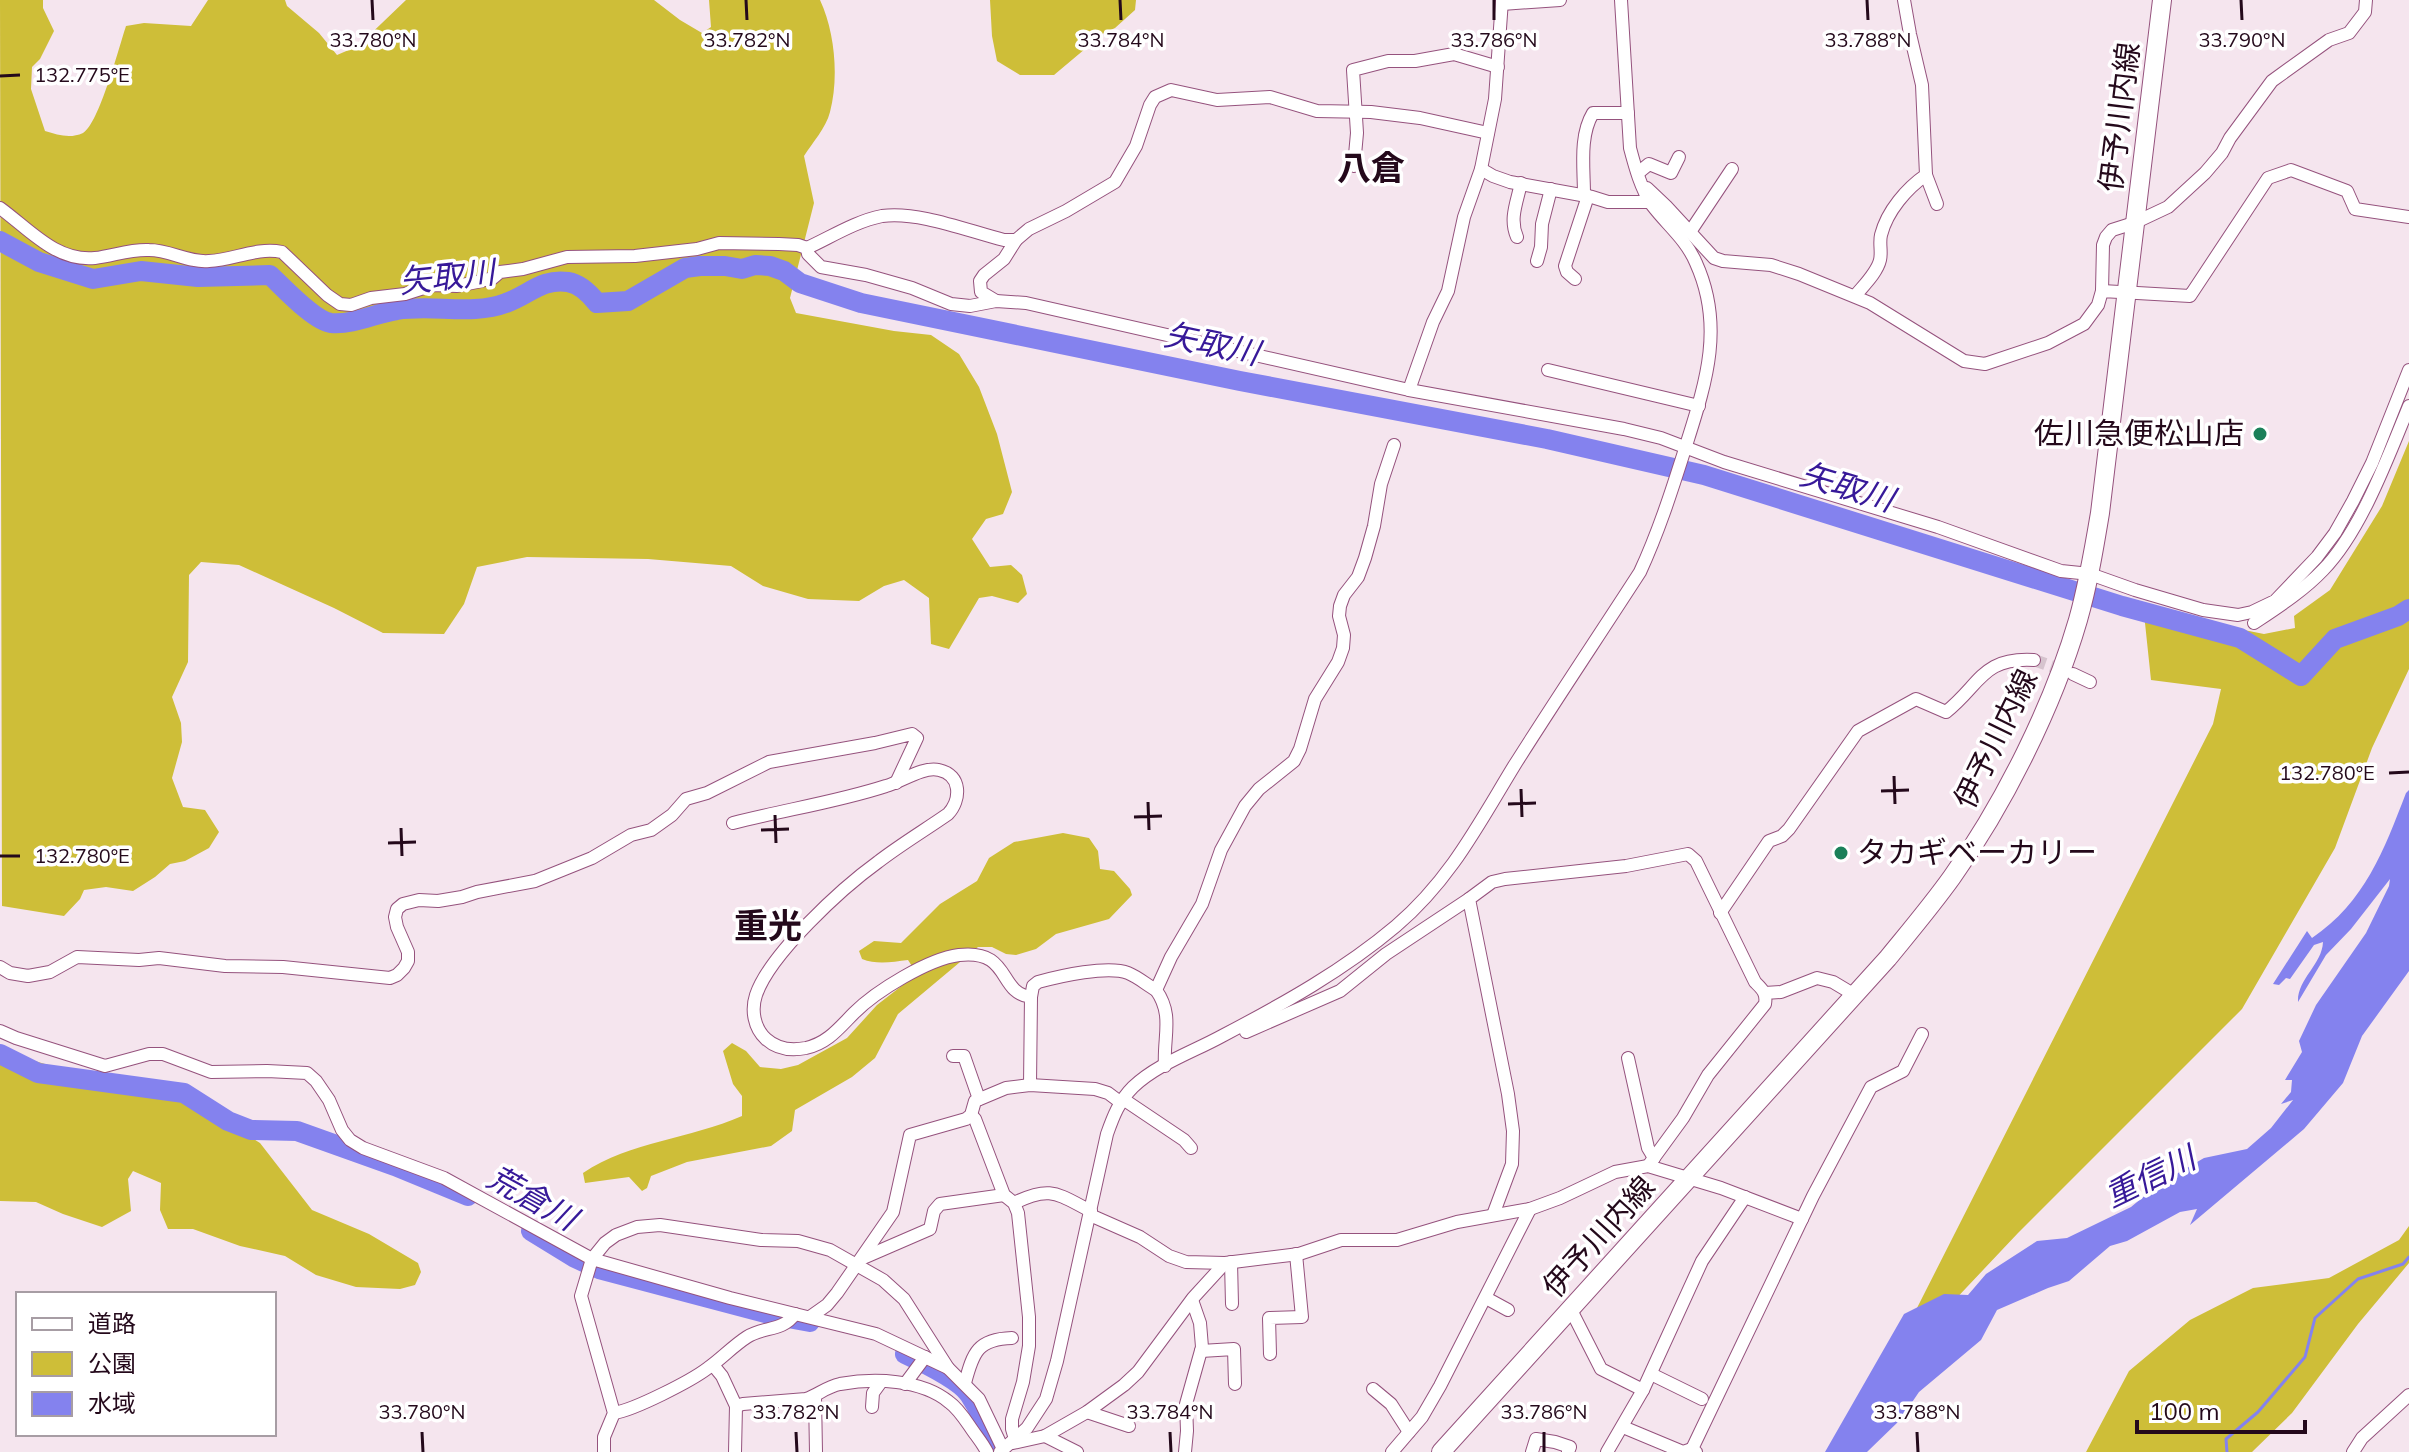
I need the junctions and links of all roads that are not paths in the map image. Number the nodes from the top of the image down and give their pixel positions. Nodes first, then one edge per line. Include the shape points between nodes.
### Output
1 (1560, 0) edge
2 (1621, 0) edge
3 (1904, 0) edge
4 (2162, 0) edge
5 (2366, 0) edge
6 (1502, 2) edge
7 (1498, 67) junction
8 (1356, 112) junction
9 (1628, 113) junction
10 (1488, 133) junction
11 (1679, 157) dead end
12 (1354, 166) dead end
13 (1481, 169) junction
14 (1732, 169) dead end
15 (1926, 175) junction
16 (1640, 178) junction
17 (1521, 183) junction
18 (1551, 189) junction
19 (1586, 196) junction
20 (1650, 202) junction
21 (1937, 204) dead end
22 (0, 208) edge
23 (2409, 217) edge
24 (2134, 223) junction
25 (1690, 232) junction
26 (1517, 237) dead end
27 (1016, 240) junction
28 (807, 248) junction
29 (1537, 261) dead end
30 (1575, 279) dead end
31 (2102, 291) junction
32 (2126, 293) junction
33 (1855, 296) junction
34 (996, 301) junction
35 (1548, 370) dead end
36 (2409, 370) edge
37 (1409, 390) junction
38 (1699, 406) junction
39 (2409, 406) edge
40 (1394, 445) dead end
41 (1685, 449) junction
42 (2089, 577) junction
43 (2238, 615) junction
44 (2034, 660) tunnel mouth
45 (2073, 674) tunnel mouth
46 (2090, 682) dead end
47 (896, 783) junction
48 (733, 823) dead end
49 (1469, 899) junction
50 (1720, 913) junction
51 (0, 967) edge
52 (1156, 990) junction
53 (1765, 993) junction
54 (1853, 994) junction
55 (1031, 997) junction
56 (0, 1031) edge
57 (1922, 1034) dead end
58 (1218, 1038) junction
59 (953, 1056) dead end
60 (1628, 1058) dead end
61 (1165, 1066) junction
62 (1030, 1085) junction
63 (979, 1099) junction
64 (1122, 1101) junction
65 (971, 1115) junction
66 (1191, 1148) dead end
67 (1651, 1162) junction
68 (1690, 1178) junction
69 (1745, 1197) junction
70 (1009, 1199) junction
71 (1530, 1209) junction
72 (1090, 1213) junction
73 (1493, 1215) junction
74 (1802, 1219) junction
75 (1296, 1254) junction
76 (592, 1259) junction
77 (861, 1261) junction
78 (1228, 1263) junction
79 (1486, 1298) junction
80 (1192, 1300) junction
81 (1232, 1304) dead end
82 (1508, 1310) dead end
83 (1571, 1310) junction
84 (795, 1314) junction
85 (810, 1317) junction
86 (1012, 1338) dead end
87 (1201, 1351) junction
88 (1270, 1354) dead end
89 (925, 1357) junction
90 (713, 1365) junction
91 (948, 1368) junction
92 (1651, 1374) junction
93 (881, 1382) junction
94 (965, 1383) junction
95 (905, 1384) junction
96 (1235, 1384) dead end
97 (1373, 1389) dead end
98 (1643, 1390) junction
99 (2409, 1395) edge
100 (815, 1396) junction
101 (1702, 1399) dead end
102 (736, 1406) junction
103 (872, 1407) dead end
104 (1087, 1412) junction
105 (614, 1413) junction
106 (1129, 1426) dead end
107 (1623, 1427) junction
108 (1409, 1432) junction
109 (1045, 1436) junction
110 (1006, 1447) edge
111 (1694, 1451) edge
112 (604, 1452) edge
113 (735, 1452) edge
114 (816, 1452) edge
115 (987, 1452) edge
116 (1077, 1452) edge
117 (1185, 1452) edge
118 (1392, 1452) edge
119 (1441, 1452) edge
120 (1532, 1452) edge
121 (1568, 1452) edge
122 (1607, 1452) edge
123 (2353, 1452) edge

1 - 6 street
2 - 9 street
3 - 15 street via 1922,85
4 - 24 main road, 伊予川内線
5 - 24 street via 2365,12 2349,33 2329,40 2272,81 2205,173 2168,207
6 - 7 street
7 - 8 street via 1454,54 1353,70
7 - 10 street
8 - 10 street via 1420,118
8 - 12 street
8 - 27 street via 1317,111 1270,97 1217,100 1178,90 1162,93 1150,105 1136,146 1115,182
9 - 16 street via 1630,148
9 - 19 street via 1593,113 1586,124
10 - 13 street
11 - 16 street via 1671,173 1649,164
13 - 17 street
13 - 37 street via 1448,291
14 - 25 street
15 - 21 street
15 - 33 street via 1913,184 1885,225 1880,260
16 - 20 street
16 - 25 street
17 - 18 street
17 - 26 street via 1513,219
18 - 19 street
18 - 29 street
19 - 20 street
19 - 30 street via 1565,266
20 - 38 street via 1688,247 1704,289 1710,352
22 - 28 street via 52,249 81,259 147,249 205,262 282,252 327,295 351,305 433,285 477,282 567,257 635,256 719,243
23 - 32 street via 2355,209 2347,191 2291,170 2268,178 2190,296
24 - 31 street via 2106,237
24 - 32 main road, 伊予川内線
25 - 33 street via 1714,258 1771,265
27 - 28 street via 894,215 867,220
27 - 34 street via 980,281 981,292
28 - 34 street via 821,267 912,288 951,304
31 - 32 street
31 - 33 street via 2084,324 2048,343 1985,364 1964,361
32 - 42 main road, 伊予川内線
34 - 37 street via 1026,303
35 - 38 street
36 - 43 street via 2372,463 2335,533 2275,601
37 - 41 street via 1624,429
38 - 41 street
39 - 43 street via 2348,538 2325,569 2258,623
40 - 52 street via 1365,558 1340,606 1344,635 1338,662 1315,699 1294,761 1245,806
41 - 42 street
41 - 58 street via 1640,572 1449,871 1428,897 1359,955
42 - 43 street
42 - 54 main road, 伊予川内線 via 2066,655 2011,779 1953,876
44 - 50 street via 2012,659 1993,666 1946,712 1916,699 1858,731 1789,829 1769,841
45 - 46 street
47 - 48 street
47 - 51 street via 917,738 912,734 769,762 686,799 651,830 572,867 462,897 403,904 395,917 408,961 390,978 159,958 77,957 50,972 28,976
47 - 55 street via 938,769 958,786 957,798 948,814 877,862 809,922 762,982 753,1009 756,1026 777,1047 805,1048 839,1030 855,1011 904,976 958,955 980,954 992,960 1020,995
49 - 50 street via 1505,879 1688,854
49 - 58 street via 1340,991 1231,1038
49 - 73 street via 1513,1131 1512,1164
50 - 53 street
52 - 55 street via 1119,970 1038,982
52 - 61 street via 1168,1015
53 - 54 street via 1817,978
53 - 67 street via 1765,1004 1708,1075
54 - 68 main road, 伊予川内線
55 - 62 street
56 - 76 street via 105,1066 163,1054 223,1074 307,1073 350,1140 444,1178
57 - 74 street via 1903,1071 1871,1087
58 - 61 street
59 - 63 street via 964,1056
60 - 67 street
61 - 64 street
62 - 63 street
62 - 64 street via 1095,1089
63 - 65 street
64 - 66 street
64 - 72 street via 1107,1134
65 - 70 street
65 - 77 street via 910,1135 893,1212
67 - 68 street
67 - 71 street
68 - 69 street
68 - 83 main road, 伊予川内線
69 - 74 street
69 - 92 street via 1702,1261
70 - 72 street via 1051,1192
70 - 77 street via 940,1204 930,1229
70 - 110 street via 1019,1223 1029,1346
71 - 73 street
71 - 79 street
72 - 78 street via 1169,1256
72 - 110 street via 1046,1399
73 - 75 street via 1397,1240 1341,1240
74 - 111 street
75 - 78 street
75 - 88 street via 1302,1317 1269,1318
76 - 77 street via 616,1235 660,1225 798,1241
76 - 84 street
76 - 105 street via 581,1296
77 - 85 street via 827,1305
77 - 91 street via 904,1299
78 - 80 street
78 - 81 street
79 - 82 street
79 - 108 street
80 - 87 street
80 - 104 street via 1138,1372
83 - 98 street via 1601,1369
83 - 119 main road, 伊予川内線
84 - 85 street
84 - 90 street via 785,1325 747,1337
85 - 89 street via 876,1334
86 - 94 street via 990,1340 981,1347
87 - 96 street via 1234,1349
87 - 117 street via 1186,1404
89 - 91 street
89 - 95 street
90 - 102 street
90 - 105 street
91 - 94 street
92 - 98 street
92 - 101 street
93 - 95 street
93 - 100 street via 839,1384
93 - 103 street
94 - 110 street
95 - 115 street via 953,1404
97 - 108 street via 1391,1404
98 - 107 street
99 - 123 street
100 - 102 street
100 - 114 street
102 - 113 street
104 - 106 street
104 - 109 street
105 - 112 street
107 - 111 street via 1683,1452
107 - 122 street
108 - 118 street
109 - 110 street
109 - 116 street
120 - 121 street via 1536,1439 1570,1447

